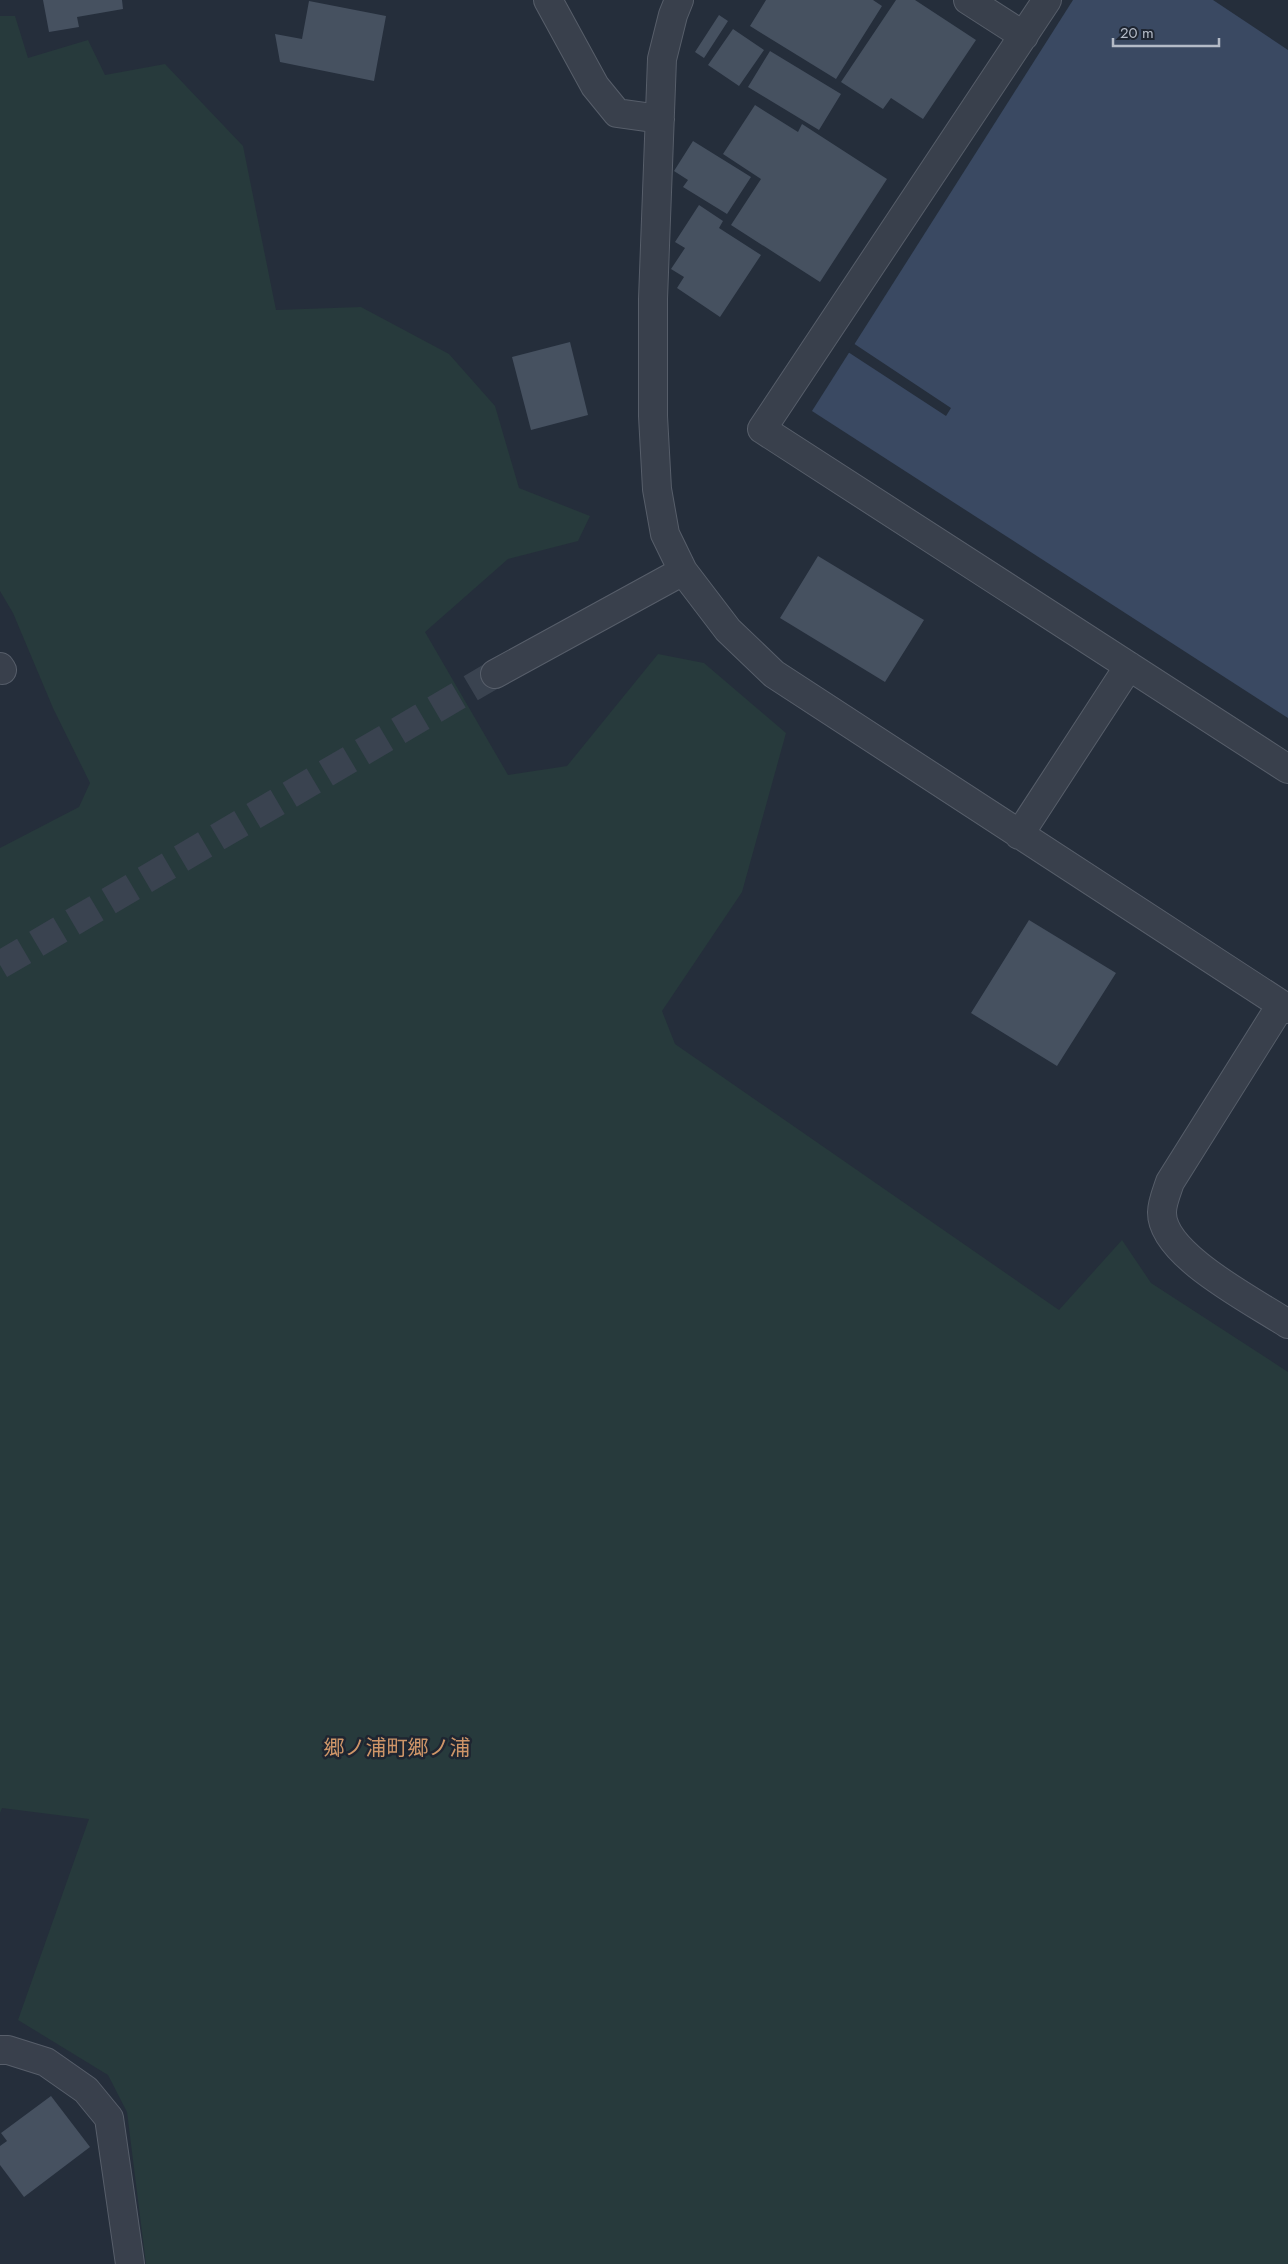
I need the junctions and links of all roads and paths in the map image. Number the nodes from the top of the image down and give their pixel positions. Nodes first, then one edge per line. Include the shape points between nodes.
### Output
1 (548, 0) edge
2 (679, 0) edge
3 (968, 0) edge
4 (1047, 0) edge
5 (1024, 36) junction
6 (660, 119) junction
7 (682, 571) junction
8 (1129, 666) junction
9 (495, 674) tunnel mouth
10 (1288, 769) edge
11 (1019, 835) junction
12 (1284, 1007) edge
13 (1288, 1324) edge
14 (0, 2050) edge
15 (130, 2264) edge

1 - 6 street via 595,86 617,113
2 - 6 street via 662,59
3 - 5 street
4 - 5 street
5 - 8 street via 762,429
6 - 7 street via 653,416 657,489 665,534
7 - 9 street
7 - 11 street via 728,630 774,674
8 - 10 street
8 - 11 street
11 - 12 street
12 - 13 street via 1170,1182 1162,1212 1168,1236 1195,1264
14 - 15 street via 46,2062 86,2090 109,2118

